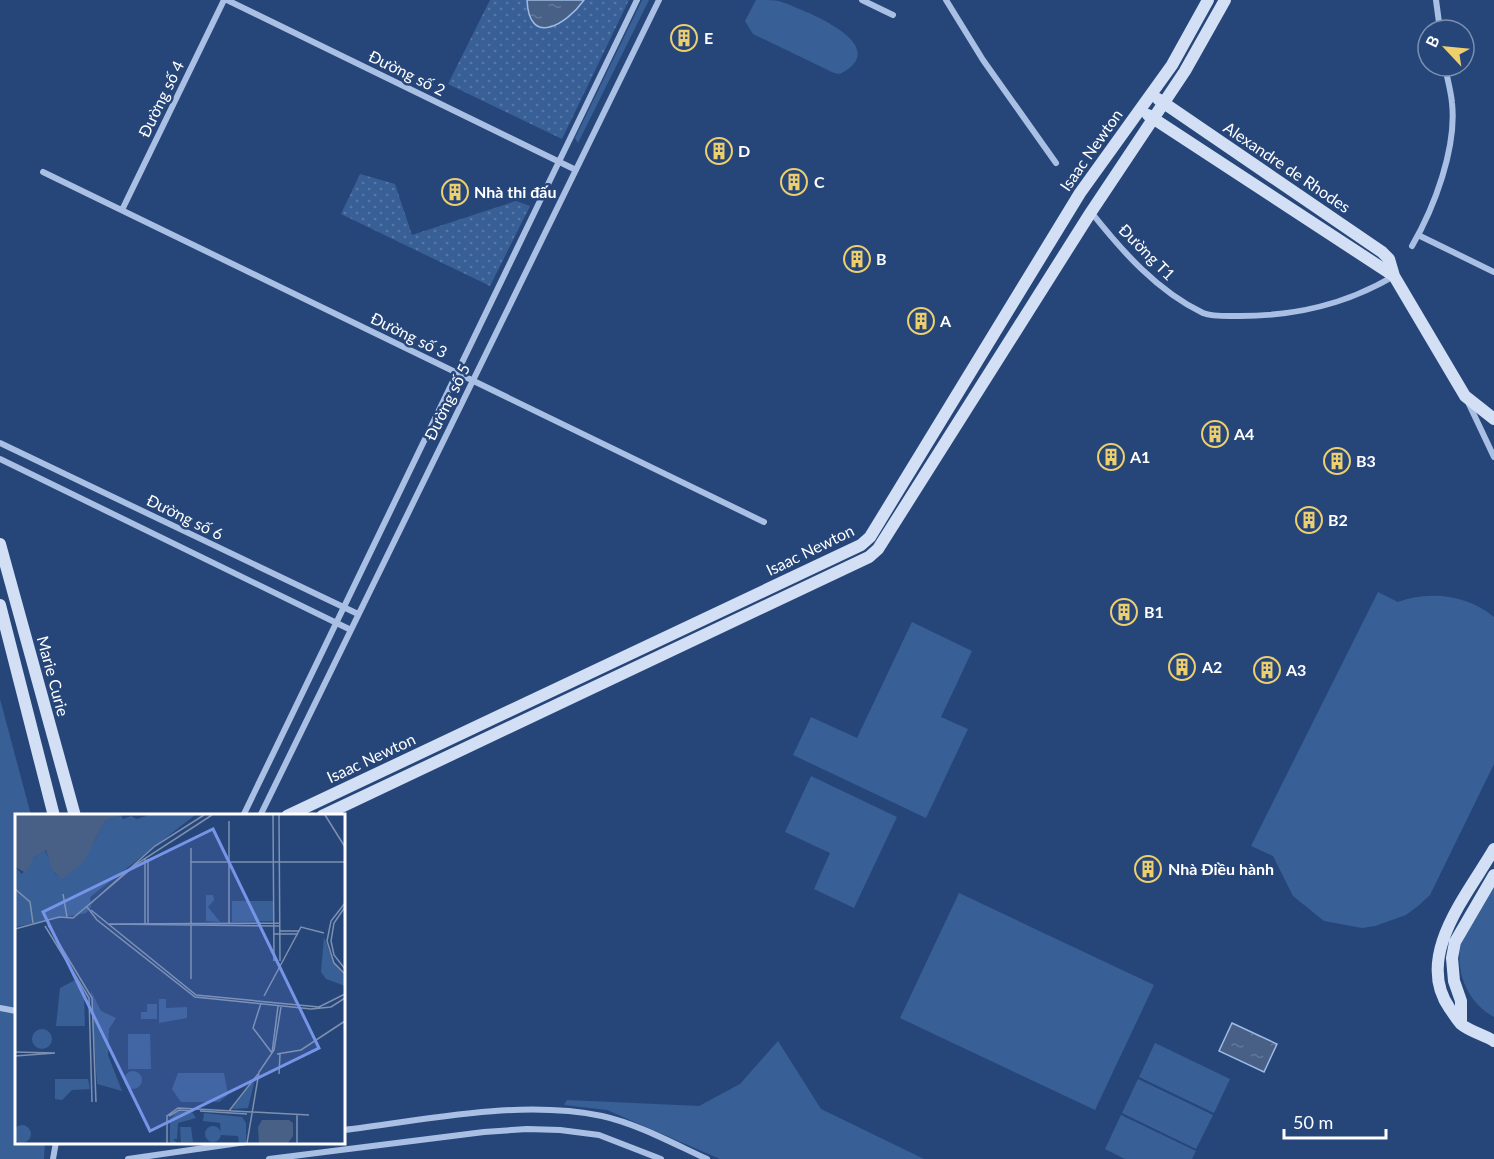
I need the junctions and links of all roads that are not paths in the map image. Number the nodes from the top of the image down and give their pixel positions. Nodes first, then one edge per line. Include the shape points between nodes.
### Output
1 (226, 0) edge
2 (637, 0) edge
3 (659, 0) edge
4 (862, 0) edge
5 (946, 0) edge
6 (1208, 0) edge
7 (1225, 0) edge
8 (1436, 0) edge
9 (893, 15) dead end
10 (1438, 18) edge
11 (1447, 78) edge
12 (1151, 94) junction
13 (1164, 103) junction
14 (1140, 109) junction
15 (1154, 118) junction
16 (559, 162) junction
17 (1056, 163) dead end
18 (576, 170) junction
19 (43, 172) dead end
20 (1080, 193) junction
21 (122, 210) junction
22 (1091, 212) junction
23 (1418, 235) junction
24 (1412, 246) dead end
25 (1494, 272) edge
26 (1394, 276) junction
27 (457, 373) junction
28 (473, 380) junction
29 (1465, 396) junction
30 (1494, 420) edge
31 (0, 443) edge
32 (1494, 457) edge
33 (0, 459) edge
34 (764, 522) dead end
35 (0, 544) edge
36 (0, 605) edge
37 (344, 607) junction
38 (358, 614) junction
39 (336, 623) junction
40 (351, 630) junction
41 (53, 814) edge
42 (74, 814) edge
43 (244, 814) edge
44 (261, 814) edge
45 (291, 814) edge
46 (326, 814) edge
47 (1494, 849) edge
48 (1494, 875) edge
49 (0, 1008) edge
50 (15, 1011) edge
51 (1461, 1024) junction
52 (1494, 1041) edge
53 (345, 1130) edge
54 (56, 1144) edge
55 (239, 1144) edge
56 (52, 1159) edge
57 (128, 1159) edge
58 (269, 1159) edge
59 (661, 1159) edge
60 (707, 1159) edge

1 - 16 street, Đường số 2
1 - 21 street, Đường số 4
2 - 16 street, Đường số 5
3 - 18 street, Đường số 5
4 - 9 street
5 - 17 street
6 - 12 street, Isaac Newton
7 - 13 street, Isaac Newton
8 - 10 street
11 - 23 street via 1452,105 1448,147 1439,187
12 - 13 street, Alexandre de Rhodes
12 - 14 street, Isaac Newton
13 - 15 street, Isaac Newton
13 - 26 street, Alexandre de Rhodes via 1382,252 1389,259
14 - 15 street, Alexandre de Rhodes
14 - 20 street, Isaac Newton
15 - 22 street, Isaac Newton
15 - 26 street, Alexandre de Rhodes
16 - 18 street, Đường số 2
16 - 27 street, Đường số 5
18 - 28 street, Đường số 5
19 - 21 street, Đường số 3
20 - 22 street
20 - 45 street, Isaac Newton via 870,537 861,545
21 - 27 street, Đường số 3
22 - 26 street, Đường T1 via 1118,246 1164,290 1205,314 1277,316 1318,309
22 - 46 street, Isaac Newton via 878,549 869,557
23 - 24 street
23 - 25 street
26 - 29 street, Alexandre de Rhodes
27 - 28 street, Đường số 3
27 - 37 street, Đường số 5
28 - 34 street, Đường số 3
28 - 38 street, Đường số 5
29 - 30 street, Alexandre de Rhodes
29 - 32 street
31 - 37 street, Đường số 6
33 - 39 street, Đường số 6
35 - 42 street, Marie Curie
36 - 41 street, Marie Curie
37 - 38 street, Đường số 6
37 - 39 street, Đường số 5
38 - 40 street, Đường số 5
39 - 40 street, Đường số 6
39 - 43 street, Đường số 5
40 - 44 street, Đường số 5
47 - 51 street via 1453,919 1437,964 1441,994
48 - 51 street via 1455,942 1452,958 1461,1001
49 - 50 street
51 - 52 street
53 - 60 street via 482,1113 562,1110 604,1116
54 - 56 street
55 - 57 street
58 - 59 street via 527,1130 599,1135

